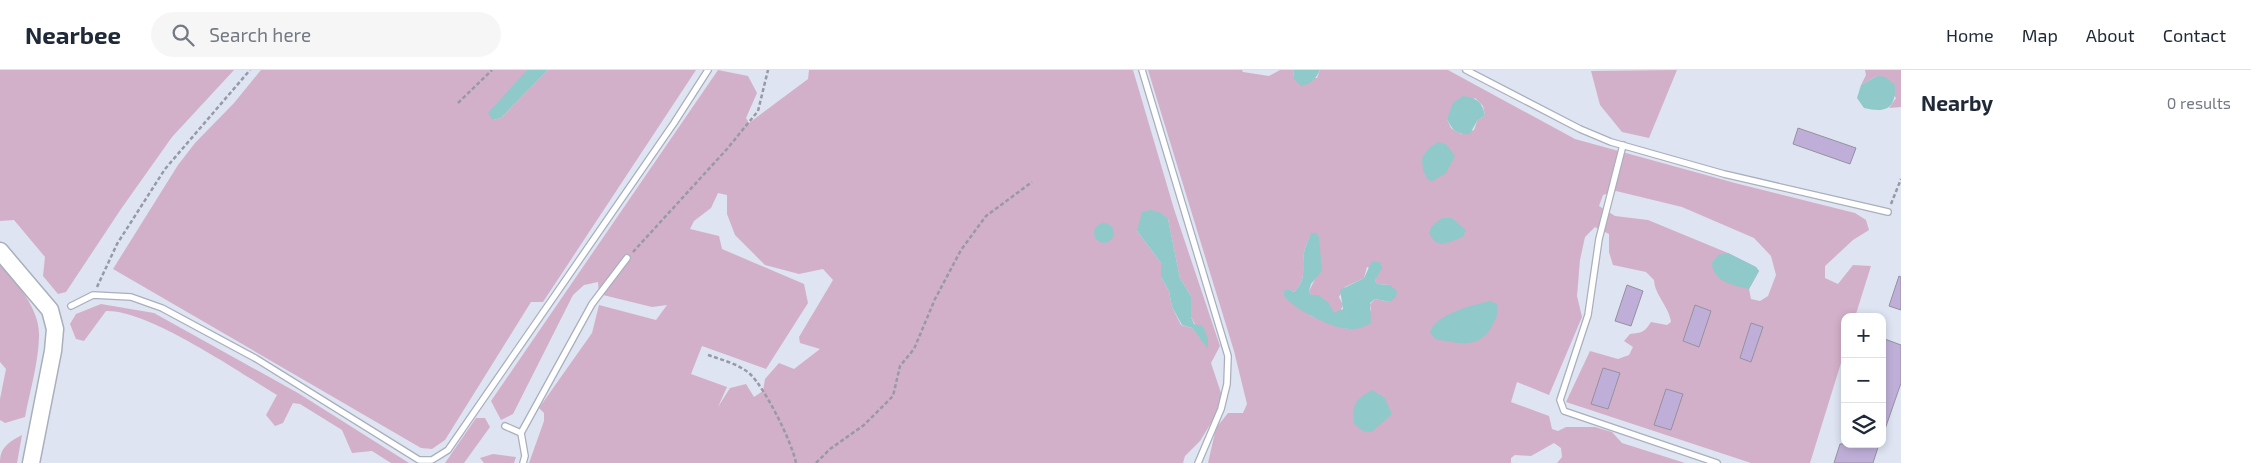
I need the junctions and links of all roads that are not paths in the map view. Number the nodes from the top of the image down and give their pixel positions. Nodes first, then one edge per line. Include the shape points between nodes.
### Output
1 (708, 70) edge
2 (1142, 70) edge
3 (1466, 70) edge
4 (1623, 145) junction
5 (1888, 212) road end
6 (0, 251) edge
7 (627, 258) road end
8 (71, 306) dead end
9 (505, 426) dead end
10 (521, 433) junction
11 (31, 463) edge
12 (523, 463) edge
13 (1198, 463) edge
14 (1717, 463) edge

1 - 8 lane via 448,450 432,460 419,460 255,358 162,308 130,297 93,295
2 - 13 lane via 1228,356 1227,384 1221,409
3 - 4 lane via 1580,129
4 - 5 lane via 1724,174
4 - 14 lane via 1599,239 1588,315 1560,400 1564,410
6 - 11 street via 50,310 56,329
7 - 10 lane via 592,304
9 - 10 lane
10 - 12 lane

